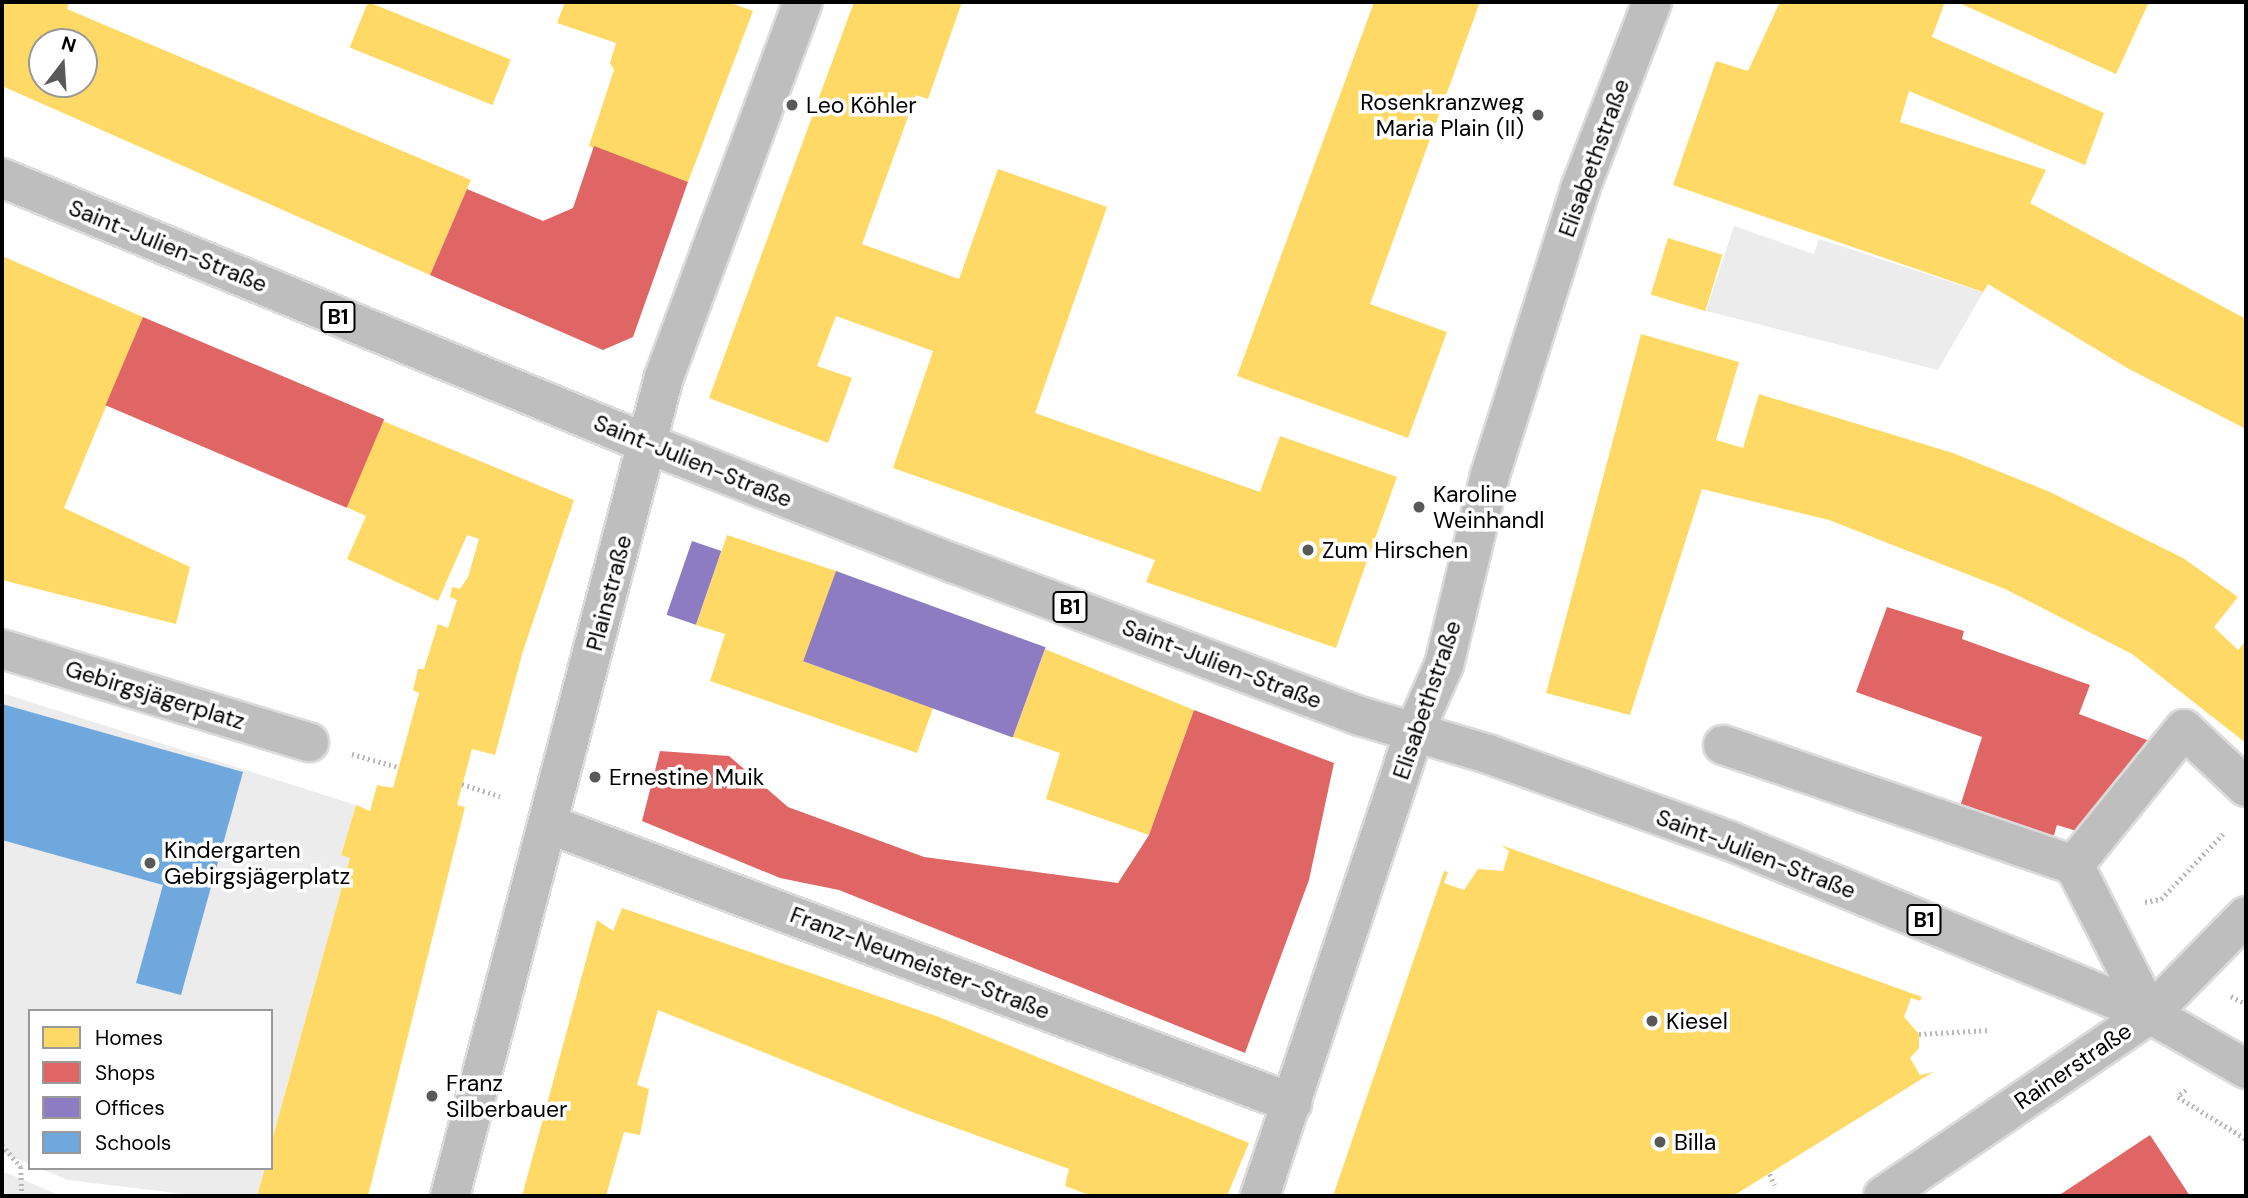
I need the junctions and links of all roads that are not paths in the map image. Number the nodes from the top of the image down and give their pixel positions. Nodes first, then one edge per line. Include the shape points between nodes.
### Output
1 (803, 2) edge
2 (1652, 2) edge
3 (2, 178) edge
4 (646, 443) junction
5 (2, 649) edge
6 (1415, 730) junction
7 (309, 742) dead end
8 (1723, 744) dead end
9 (2246, 788) edge
10 (548, 824) junction
11 (2074, 865) junction
12 (2246, 916) edge
13 (2150, 1014) junction
14 (2246, 1069) edge
15 (1292, 1103) junction
16 (450, 1196) edge
17 (1260, 1196) edge
18 (1883, 1196) edge

1 - 4 street, Plainstraße via 664,377
2 - 6 street, Elisabethstraße via 1565,237 1490,475 1444,665
3 - 4 street, Saint-Julien-Straße / B1
4 - 6 street, Saint-Julien-Straße / B1 via 1360,716
4 - 10 street, Plainstraße via 554,785
5 - 7 street, Gebirgsjägerplatz
6 - 13 street, Saint-Julien-Straße / B1 via 1730,841
6 - 15 street, Elisabethstraße
8 - 11 street
9 - 11 street via 2184,729
10 - 15 street, Franz-Neumeister-Straße
10 - 16 street, Plainstraße
11 - 13 street
12 - 13 street, Rainerstraße
13 - 14 street, Saint-Julien-Straße / B1
13 - 18 street, Rainerstraße
15 - 17 street, Elisabethstraße

